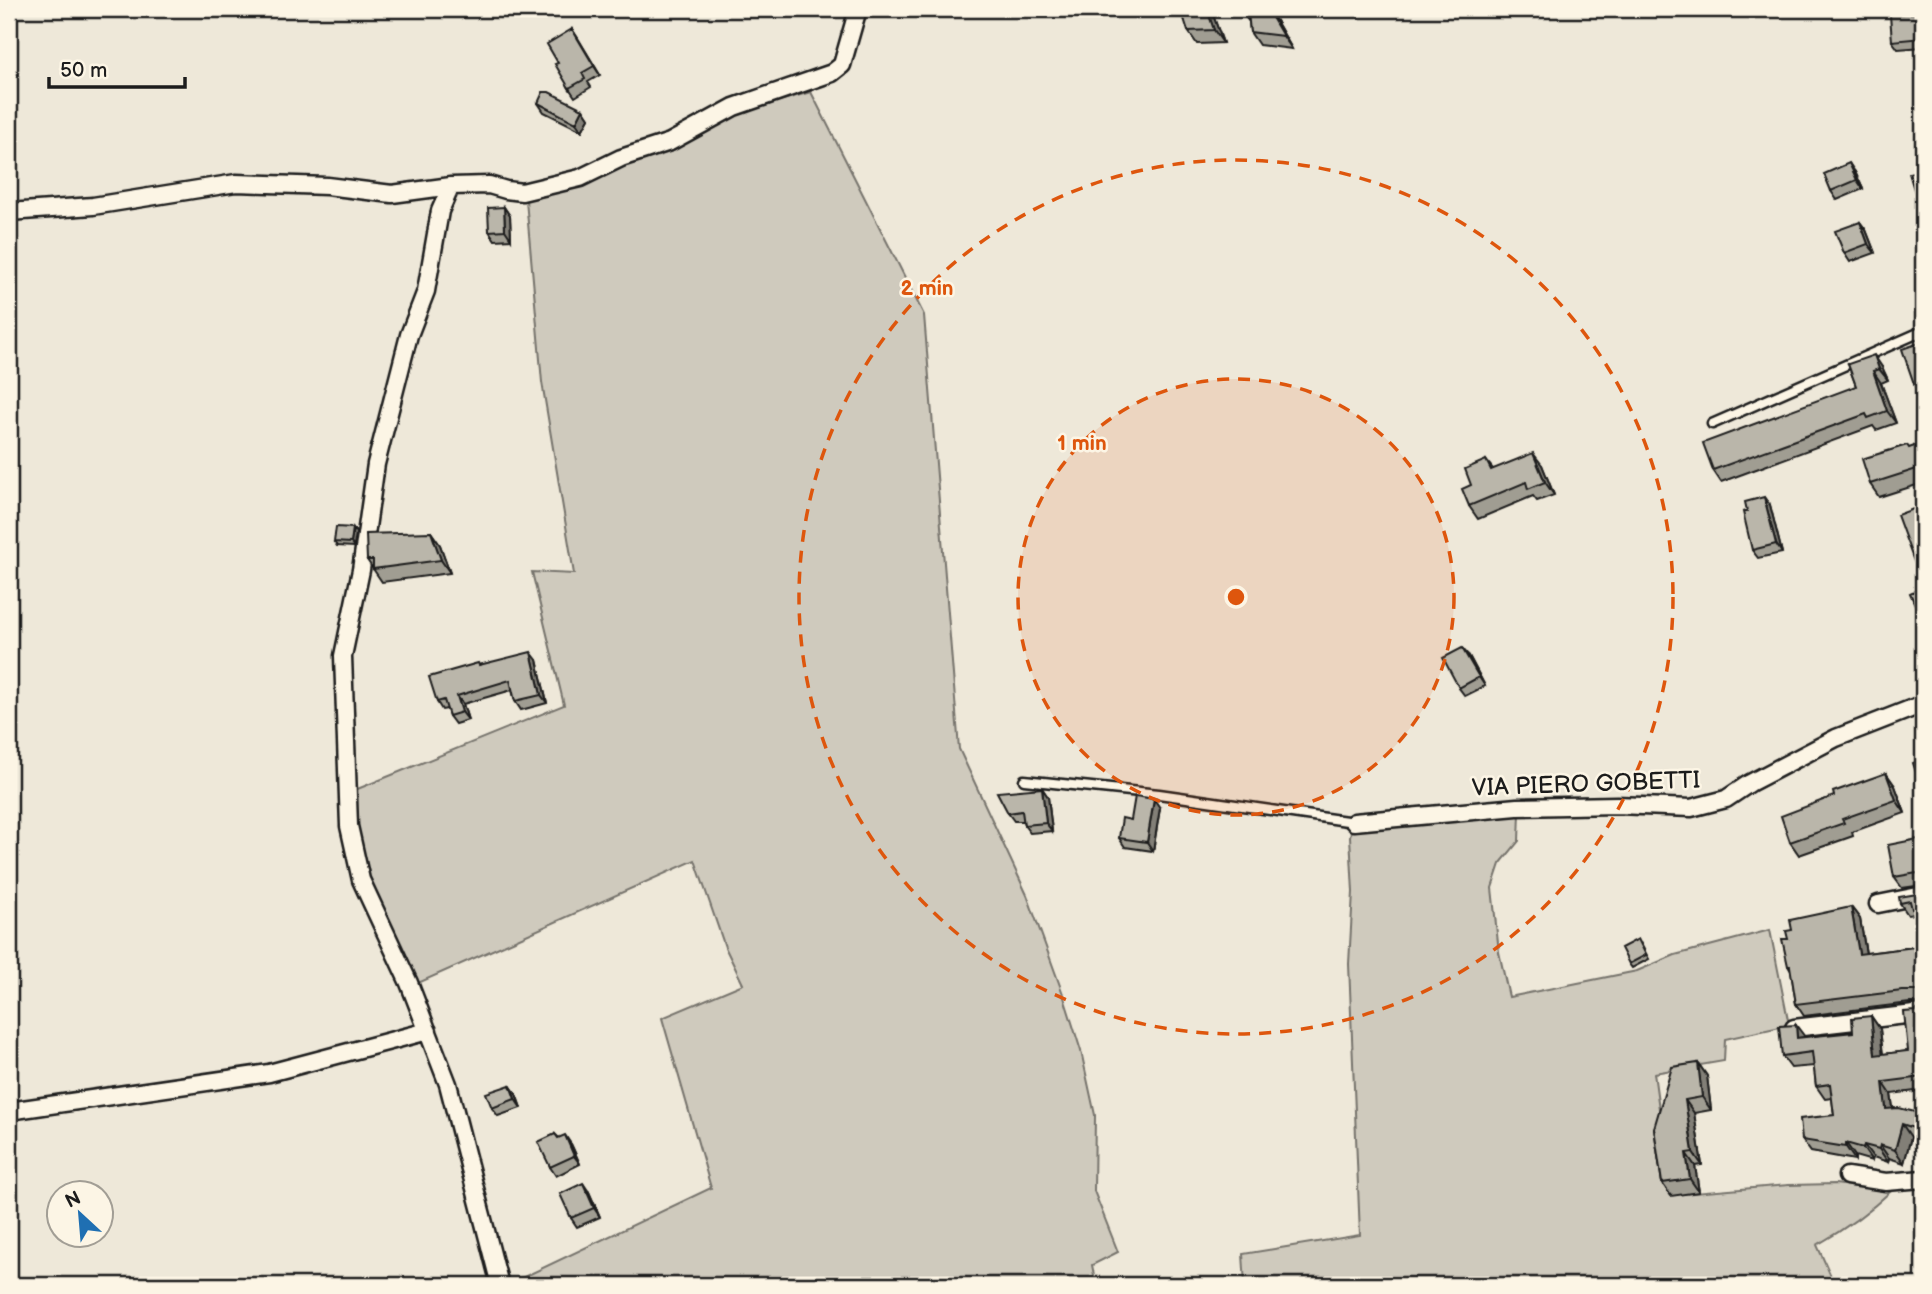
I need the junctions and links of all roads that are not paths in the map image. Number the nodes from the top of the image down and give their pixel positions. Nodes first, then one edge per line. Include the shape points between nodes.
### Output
1 (858, 9) edge
2 (451, 186) junction
3 (9, 212) edge
4 (1923, 331) edge
5 (1712, 424) dead end
6 (1923, 704) edge
7 (1024, 780) dead end
8 (1354, 822) joint
9 (1923, 895) edge
10 (1878, 904) dead end
11 (1923, 1013) edge
12 (1794, 1028) edge
13 (428, 1031) junction
14 (9, 1111) edge
15 (1846, 1176) dead end
16 (1923, 1179) edge
17 (500, 1285) edge

1 - 2 street via 842,65 832,73 734,107 670,142 580,178 522,192 489,185
2 - 3 street via 392,194 236,183 93,206
2 - 13 street via 440,211 426,291 409,335 376,464 343,656 349,826 361,880
4 - 5 lane
6 - 8 street, VIA PIERO GOBETTI via 1836,738 1726,799 1691,808 1517,807
7 - 8 lane
9 - 10 street
11 - 12 street
13 - 14 street via 269,1073
13 - 17 street via 448,1084
15 - 16 street via 1886,1182

